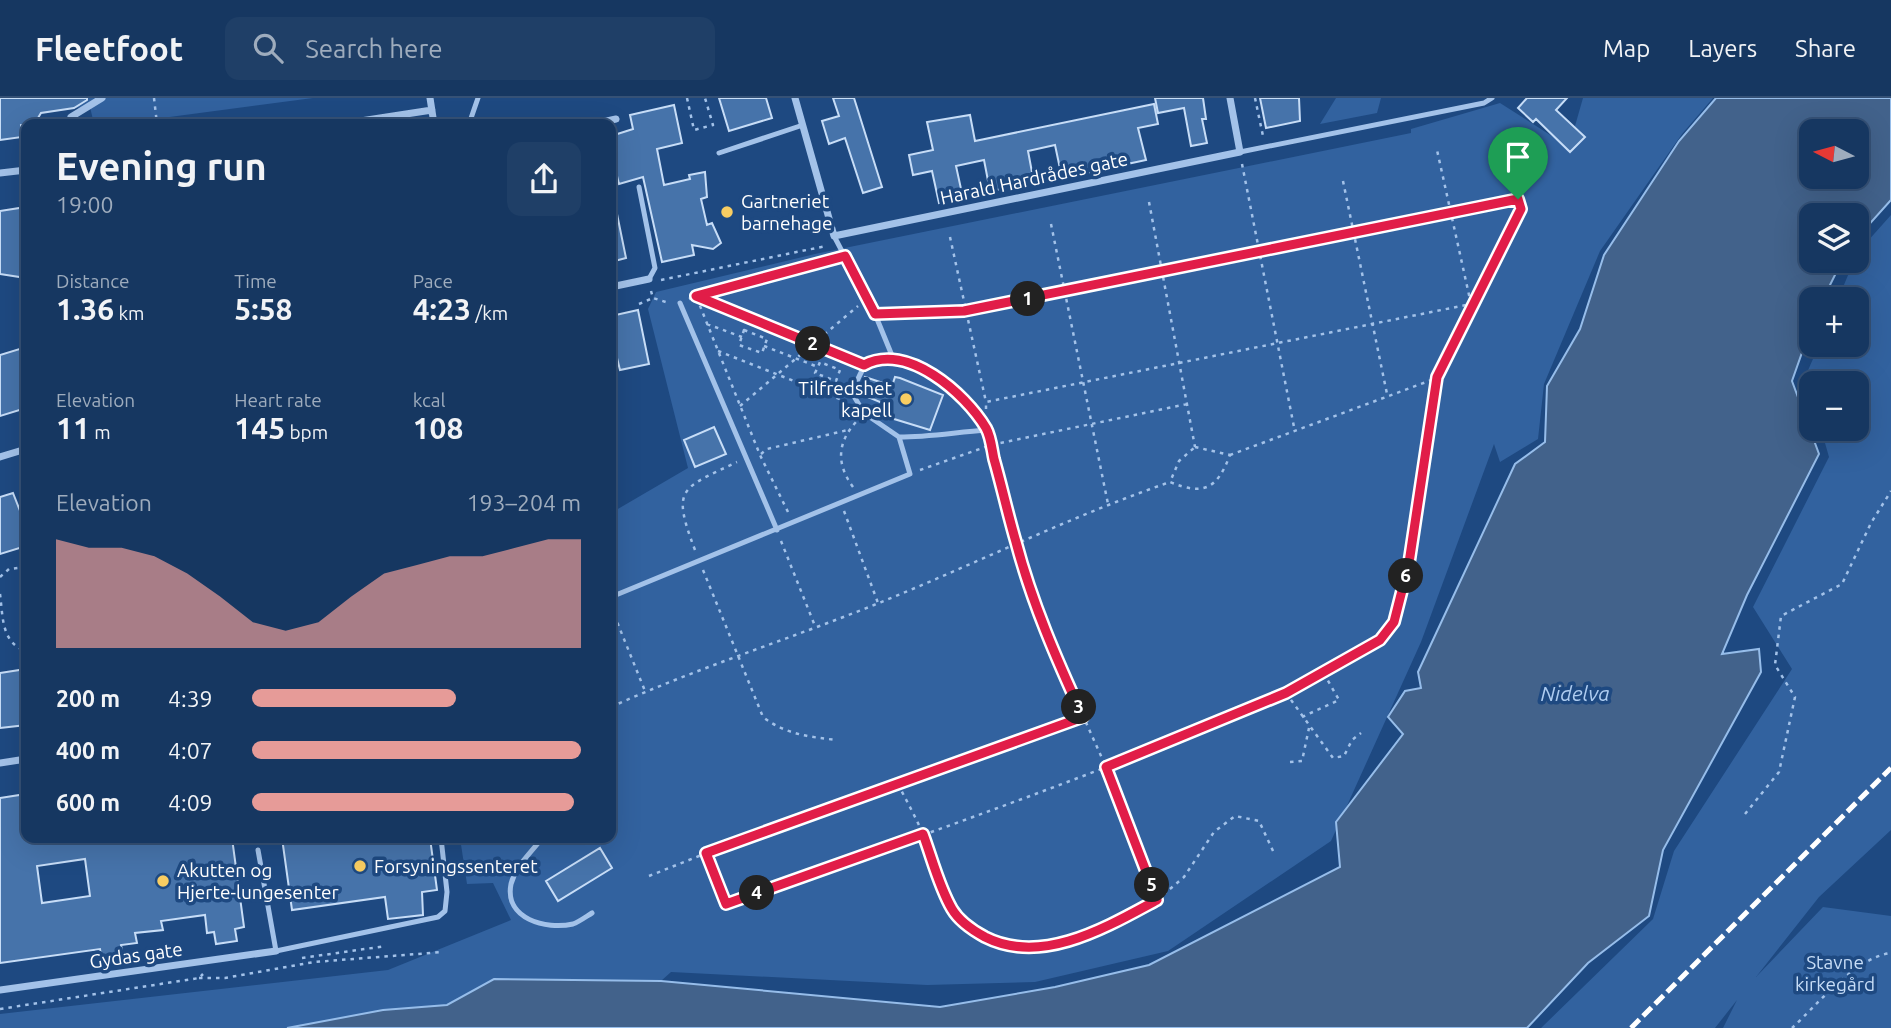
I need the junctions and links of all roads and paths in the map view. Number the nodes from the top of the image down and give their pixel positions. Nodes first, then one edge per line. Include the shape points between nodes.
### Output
1 (102, 98) edge
2 (154, 98) edge
3 (429, 98) edge
4 (478, 98) edge
5 (687, 98) edge
6 (705, 98) edge
7 (795, 98) edge
8 (1230, 98) edge
9 (1255, 98) edge
10 (1492, 98) edge
11 (432, 110) junction
12 (71, 117) dead end
13 (156, 119) edge
14 (374, 119) edge
15 (433, 119) edge
16 (471, 119) edge
17 (803, 125) junction
18 (1265, 147) junction
19 (1437, 150) dead end
20 (1240, 152) junction
21 (719, 153) dead end
22 (21, 171) edge
23 (0, 173) edge
24 (1343, 181) dead end
25 (639, 187) dead end
26 (1149, 202) dead end
27 (1449, 212) junction
28 (1051, 223) dead end
29 (1351, 231) junction
30 (834, 236) junction
31 (950, 237) dead end
32 (1257, 251) junction
33 (845, 256) junction
34 (1161, 272) junction
35 (649, 279) junction
36 (616, 286) edge
37 (1065, 291) junction
38 (696, 296) junction
39 (653, 298) junction
40 (867, 299) junction
41 (680, 303) junction
42 (639, 304) dead end
43 (1471, 304) junction
44 (964, 311) junction
45 (875, 314) junction
46 (1373, 322) junction
47 (707, 324) junction
48 (742, 337) junction
49 (1276, 341) junction
50 (812, 344) junction
51 (764, 346) junction
52 (718, 351) junction
53 (893, 358) junction
54 (795, 359) junction
55 (1179, 361) junction
56 (864, 365) junction
57 (818, 367) junction
58 (777, 374) junction
59 (1437, 377) junction
60 (1085, 382) junction
61 (1387, 394) junction
62 (855, 401) junction
63 (986, 402) junction
64 (1187, 404) junction
65 (740, 405) junction
66 (864, 414) junction
67 (1092, 425) junction
68 (848, 430) junction
69 (987, 430) junction
70 (1295, 432) junction
71 (899, 437) junction
72 (991, 445) junction
73 (1195, 447) junction
74 (21, 451) edge
75 (760, 455) junction
76 (1230, 455) junction
77 (0, 457) edge
78 (746, 461) junction
79 (910, 474) junction
80 (1170, 482) junction
81 (1891, 491) edge
82 (858, 495) junction
83 (841, 503) junction
84 (1108, 504) junction
85 (793, 523) junction
86 (777, 530) junction
87 (1016, 545) junction
88 (699, 561) junction
89 (21, 568) edge
90 (0, 577) edge
91 (0, 594) edge
92 (616, 595) edge
93 (878, 603) junction
94 (616, 618) edge
95 (815, 626) junction
96 (21, 649) edge
97 (738, 654) junction
98 (1323, 672) junction
99 (645, 691) junction
100 (1286, 693) junction
101 (616, 705) edge
102 (1083, 717) junction
103 (1302, 717) junction
104 (1310, 727) junction
105 (1361, 733) dead end
106 (837, 740) dead end
107 (21, 760) edge
108 (1290, 762) dead end
109 (0, 763) edge
110 (1106, 767) junction
111 (898, 785) junction
112 (1745, 814) dead end
113 (923, 834) junction
114 (442, 843) edge
115 (538, 843) edge
116 (258, 850) dead end
117 (706, 853) junction
118 (1274, 853) dead end
119 (649, 876) dead end
120 (1157, 900) junction
121 (592, 912) dead end
122 (386, 947) dead end
123 (276, 951) junction
124 (443, 952) dead end
125 (1891, 953) edge
126 (282, 961) dead end
127 (205, 972) dead end
128 (199, 978) junction
129 (0, 990) edge
130 (0, 1009) edge
131 (1791, 1028) edge

1 - 12 street
2 - 13 path
3 - 11 street
4 - 16 lane
5 - 6 path via 694,130 713,125
7 - 17 street
8 - 20 street
9 - 18 path
10 - 18 lane
11 - 14 street
11 - 15 street
17 - 21 lane
17 - 30 street
18 - 20 lane
19 - 27 path
20 - 30 street, Harald Hardrådes gate
20 - 32 path
22 - 23 street
24 - 29 path
25 - 35 lane via 656,268
26 - 34 path
27 - 29 path
27 - 43 path
27 - 43 path via 1518,199 1521,209
28 - 37 path
29 - 32 path
29 - 46 path
30 - 33 lane
30 - 35 path via 828,245 663,280
31 - 44 path
32 - 34 path
32 - 49 path
33 - 38 path
33 - 40 lane
34 - 37 path
34 - 55 path
35 - 36 street
35 - 39 path
37 - 44 path
37 - 60 path
38 - 41 path
38 - 47 path
38 - 50 path
39 - 41 path
39 - 42 path
40 - 45 lane
40 - 50 path
41 - 78 lane
43 - 46 path
43 - 59 path
44 - 45 path
44 - 63 path
45 - 53 lane
46 - 49 path
46 - 61 path
47 - 48 path
47 - 52 path
48 - 51 path via 739,345 761,353
48 - 51 path via 744,330 767,339
49 - 55 path
49 - 70 path
50 - 54 path
50 - 56 path
51 - 54 path
52 - 58 path
52 - 65 path
53 - 56 lane via 877,358
53 - 69 lane via 950,386
54 - 57 path
54 - 58 path
55 - 60 path
55 - 64 path
56 - 62 lane via 852,393
57 - 57 path via 820,362 841,370 836,381 815,373
58 - 62 path
58 - 65 path
59 - 61 path
59 - 98 path via 1409,563 1394,622 1380,640
60 - 63 path
60 - 67 path
61 - 70 path
62 - 66 lane
63 - 69 path
64 - 67 path
64 - 73 path
65 - 75 path
66 - 68 path
66 - 71 lane
67 - 72 path
67 - 84 path
68 - 75 path via 767,449
68 - 82 path via 840,463
69 - 71 lane
69 - 72 path
70 - 76 path
71 - 79 lane
72 - 79 path
72 - 87 path
73 - 76 path
73 - 80 path via 1179,461
74 - 77 street
75 - 78 path
75 - 85 path
76 - 80 path via 1222,476 1211,485 1192,491
78 - 86 lane
78 - 88 path via 693,483 682,498 682,515
79 - 82 lane
80 - 84 path
81 - 112 path via 1842,584 1781,616 1775,665 1795,697 1779,772
82 - 83 lane
83 - 85 lane
83 - 93 path
84 - 87 path
85 - 86 lane
86 - 88 lane
86 - 95 path
87 - 93 path
87 - 102 path via 1049,640
88 - 92 lane
88 - 97 path
89 - 90 path via 9,569
91 - 96 path via 5,632
93 - 95 path
94 - 99 path
95 - 97 path
97 - 99 path
97 - 106 path via 763,717 776,728
98 - 100 path
98 - 103 path via 1339,700
99 - 101 path
100 - 103 path
100 - 110 path
102 - 110 path
102 - 111 path
103 - 104 path
104 - 105 path via 1333,758 1344,756
104 - 108 path via 1302,761
107 - 109 street
110 - 113 path
110 - 120 path
111 - 113 path
111 - 117 path
113 - 117 path via 726,904
113 - 120 path via 953,911 974,932 1001,945 1029,949 1060,942 1104,928
114 - 123 lane via 447,892 445,911 438,917
115 - 121 lane via 522,861 511,886 517,913 534,923 574,924
116 - 123 lane
117 - 119 path
118 - 120 path via 1259,821 1235,816 1214,832 1184,877
122 - 126 path
123 - 129 street, Gydas gate
124 - 128 path via 314,962 225,978
125 - 131 path via 1861,965
127 - 128 path
128 - 130 path

